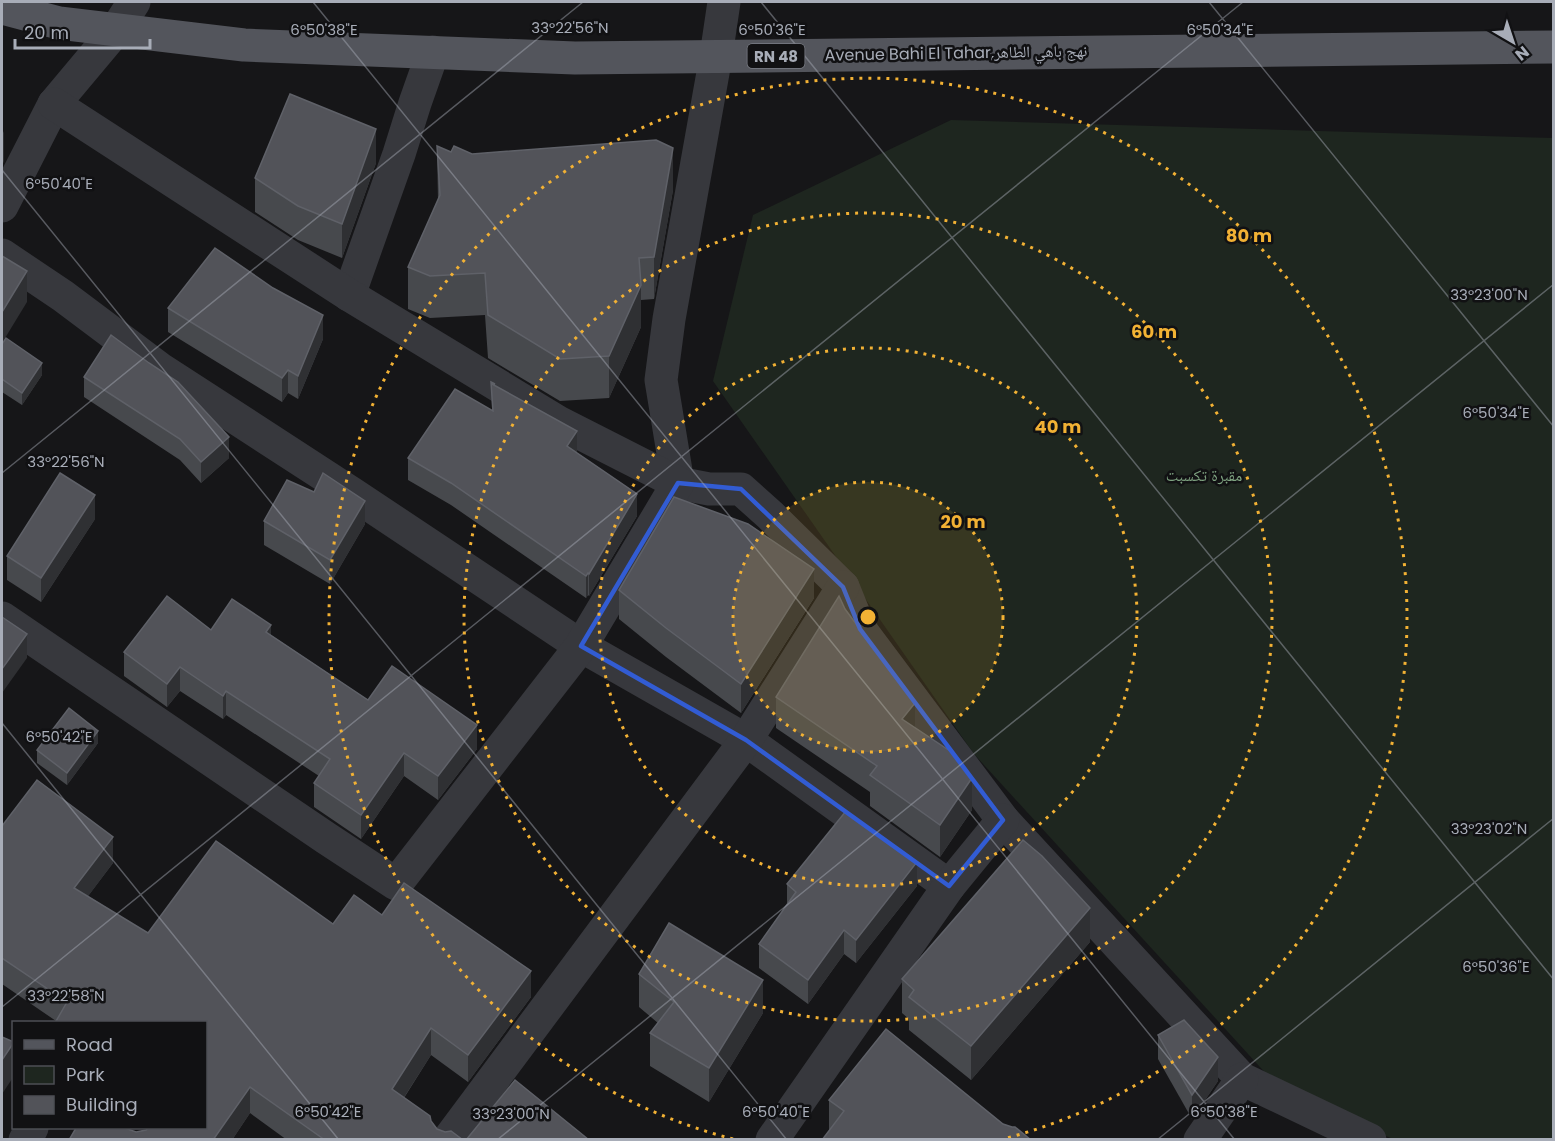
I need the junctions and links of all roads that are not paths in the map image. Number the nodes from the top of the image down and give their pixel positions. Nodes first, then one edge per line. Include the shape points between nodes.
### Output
1 (134, 2) edge
2 (724, 2) edge
3 (2, 8) edge
4 (116, 30) junction
5 (1554, 47) edge
6 (434, 52) junction
7 (716, 56) junction
8 (54, 104) junction
9 (2, 206) edge
10 (2, 255) edge
11 (349, 295) junction
12 (678, 483) junction
13 (843, 587) junction
14 (2, 618) edge
15 (581, 646) junction
16 (746, 740) junction
17 (1003, 820) junction
18 (949, 886) junction
19 (859, 1014) junction
20 (886, 1036) edge
21 (1242, 1079) junction
22 (448, 1140) edge
23 (772, 1140) edge
24 (1200, 1140) edge
25 (1370, 1140) edge

1 - 4 street
2 - 7 street
3 - 4 main road, Avenue Bahi El Tahar,نهج باهي الطاهر / RN 48 via 59,23
4 - 6 main road, Avenue Bahi El Tahar,نهج باهي الطاهر / RN 48 via 244,45
4 - 8 street
5 - 7 main road, Avenue Bahi El Tahar,نهج باهي الطاهر / RN 48
6 - 7 main road, Avenue Bahi El Tahar,نهج باهي الطاهر / RN 48 via 576,58
6 - 11 street
7 - 12 street via 661,380
8 - 9 street
8 - 11 street
10 - 15 street via 159,368
11 - 12 street via 560,423
12 - 13 street via 709,489 741,489
12 - 15 street
13 - 16 street
13 - 17 street via 860,629
14 - 15 street via 396,884
15 - 16 street
16 - 18 street
16 - 22 street
17 - 18 street
17 - 21 street
18 - 19 street
19 - 20 street
19 - 23 street
21 - 24 street
21 - 25 street

